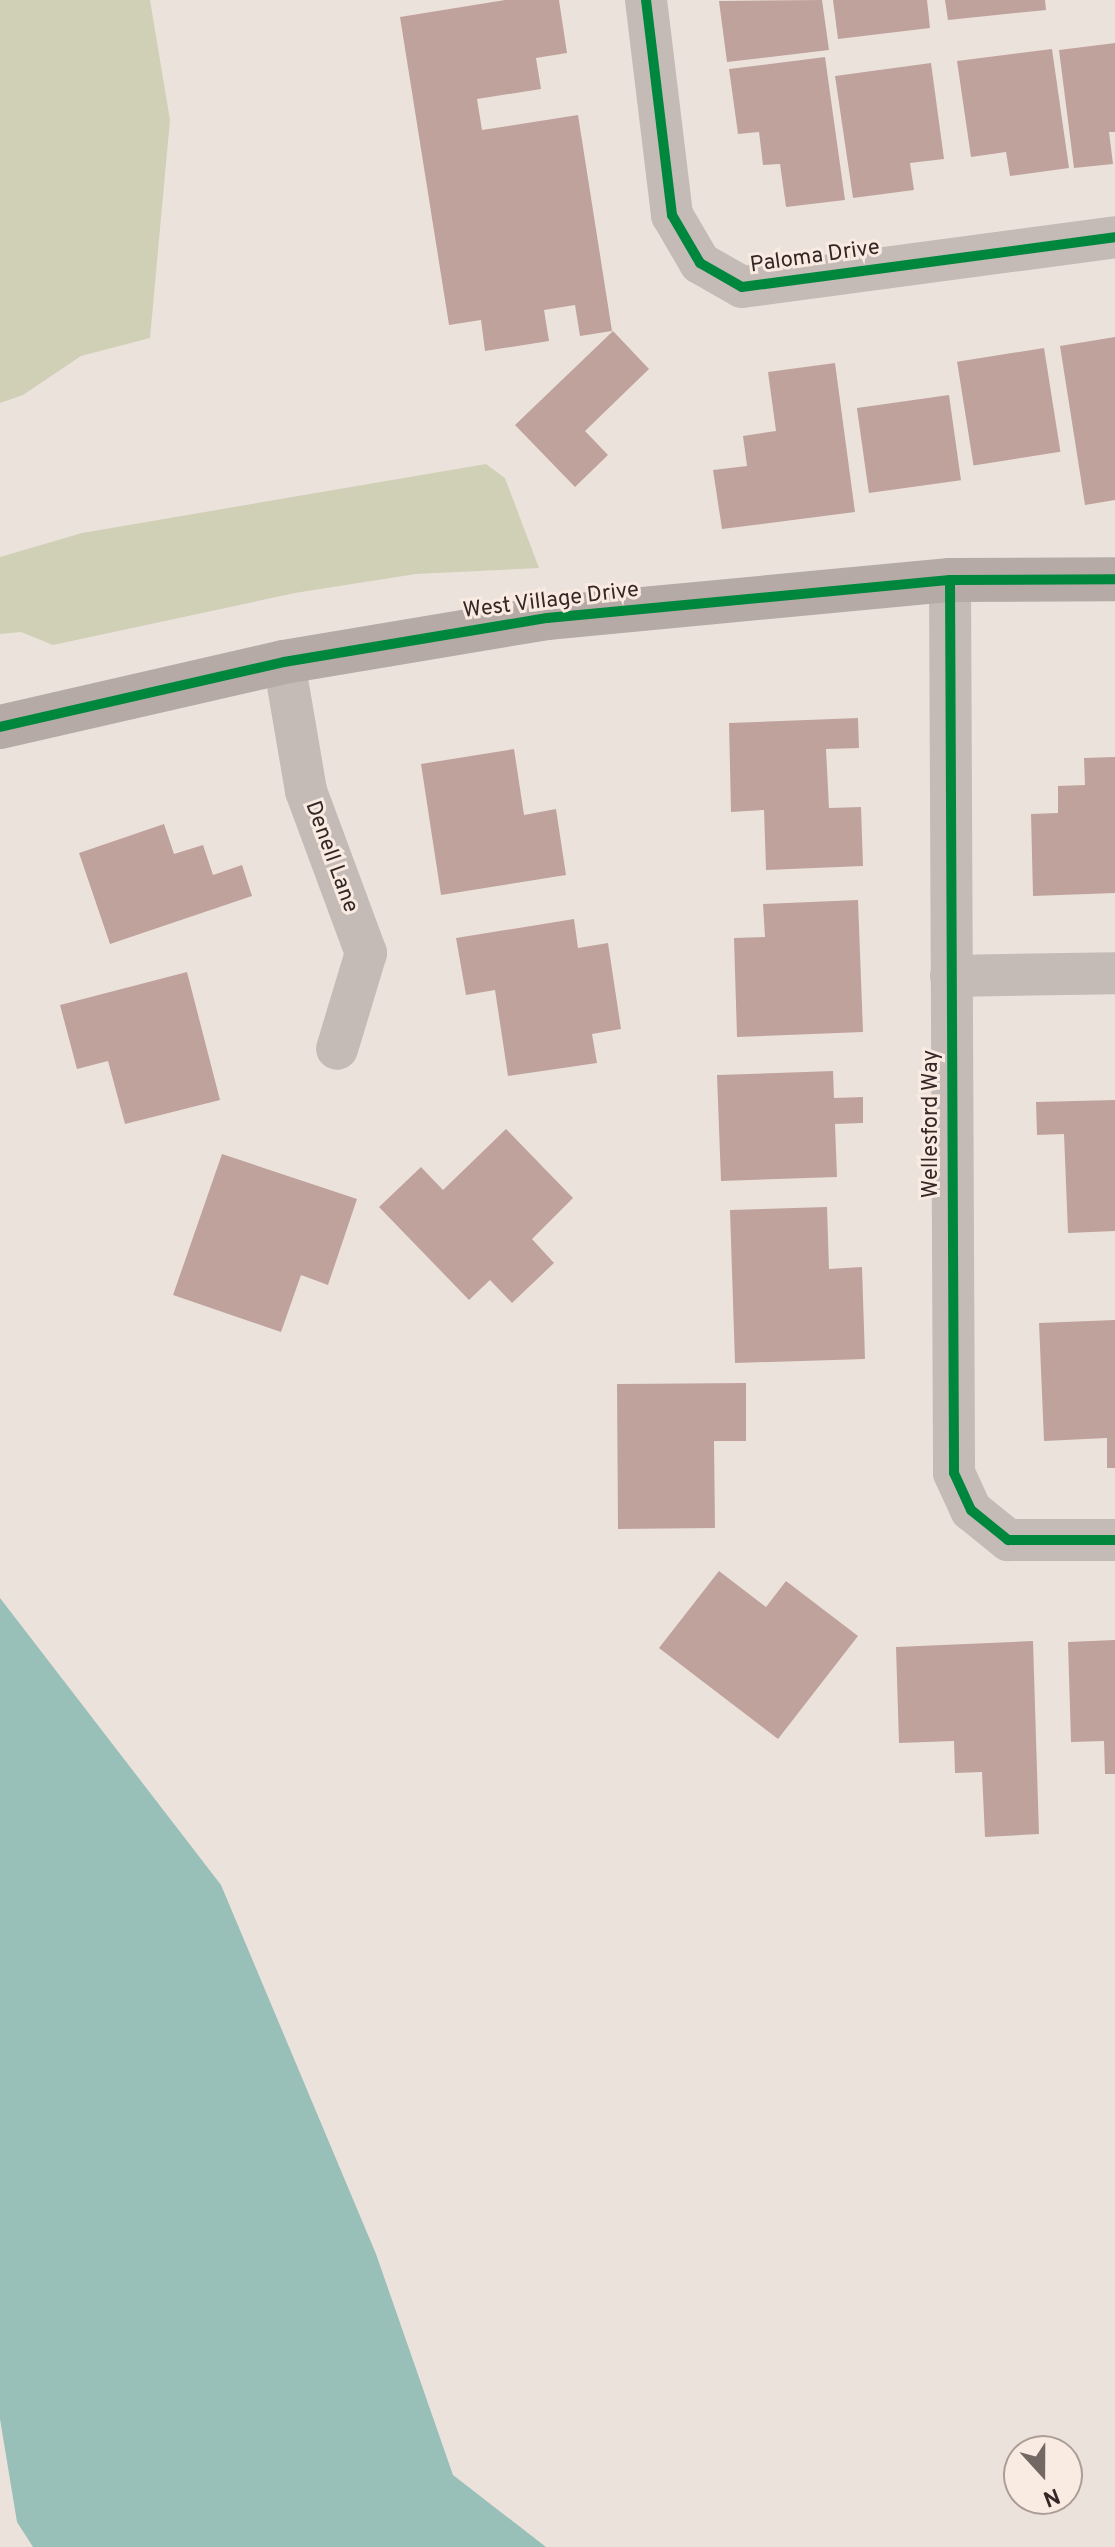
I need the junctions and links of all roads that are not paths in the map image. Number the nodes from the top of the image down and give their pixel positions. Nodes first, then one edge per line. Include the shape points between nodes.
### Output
1 (646, 0) edge
2 (1115, 237) edge
3 (1115, 579) edge
4 (950, 580) junction
5 (284, 662) junction
6 (0, 727) edge
7 (1115, 973) edge
8 (951, 976) junction
9 (337, 1049) dead end
10 (1115, 1540) edge

1 - 2 street, Paloma Drive via 672,215 700,263 742,287
3 - 4 street, West Village Drive
4 - 5 street, West Village Drive via 547,618
4 - 8 street, Wellesford Way
5 - 6 street, West Village Drive
5 - 9 street, Denell Lane via 306,791 366,953
7 - 8 street
8 - 10 street, Wellesford Way via 954,1473 971,1510 1008,1540

